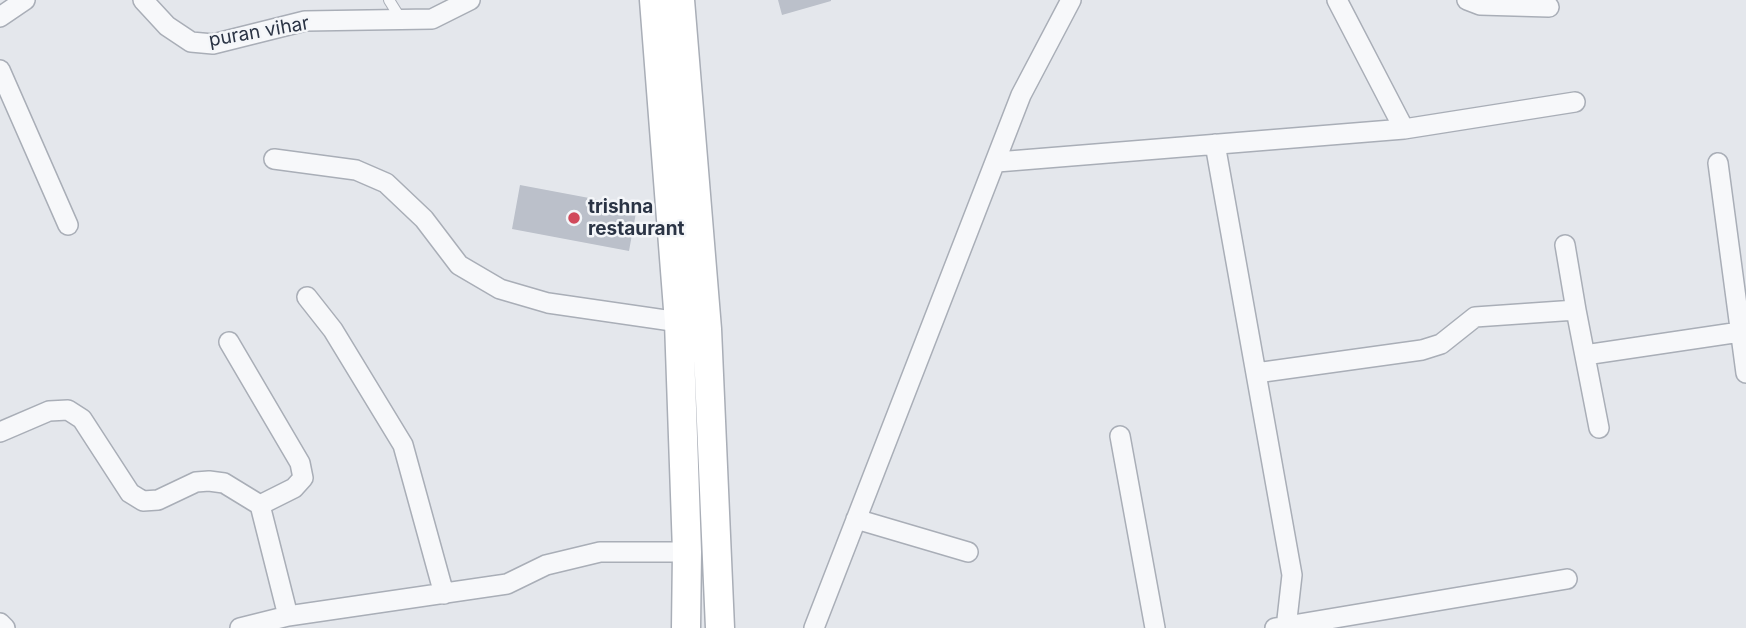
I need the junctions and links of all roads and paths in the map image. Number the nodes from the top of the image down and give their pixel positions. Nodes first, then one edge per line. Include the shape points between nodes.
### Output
1 (25, 0) edge
2 (143, 0) edge
3 (390, 0) edge
4 (470, 0) edge
5 (654, 0) edge
6 (680, 0) edge
7 (1071, 0) edge
8 (1337, 0) edge
9 (1467, 0) edge
10 (1549, 7) dead end
11 (1, 15) edge
12 (402, 21) junction
13 (0, 70) edge
14 (1574, 102) dead end
15 (1405, 129) junction
16 (1215, 144) junction
17 (274, 159) dead end
18 (996, 162) junction
19 (1718, 163) dead end
20 (68, 225) dead end
21 (1565, 245) dead end
22 (307, 298) dead end
23 (1576, 310) junction
24 (679, 322) junction
25 (1740, 332) junction
26 (229, 342) dead end
27 (1585, 355) junction
28 (1256, 373) junction
29 (1746, 373) edge
30 (1599, 428) dead end
31 (0, 432) edge
32 (1120, 436) dead end
33 (260, 505) junction
34 (856, 519) junction
35 (687, 552) junction
36 (968, 552) dead end
37 (1567, 579) dead end
38 (444, 594) junction
39 (288, 617) junction
40 (0, 622) edge
41 (1282, 627) edge
42 (5, 628) edge
43 (240, 628) edge
44 (686, 628) edge
45 (720, 628) edge
46 (814, 628) edge
47 (1155, 628) edge

1 - 11 street
2 - 12 street, puran vihar via 167,26 191,42 213,44 304,21
3 - 12 lane
4 - 12 street, puran vihar via 432,19
5 - 24 main road
6 - 45 main road via 707,329
7 - 18 street via 1021,95
8 - 15 street
9 - 10 street via 1480,5
13 - 20 street
14 - 15 street
15 - 16 street
16 - 18 street
16 - 28 street
17 - 24 street via 356,170 386,183 424,219 459,265 500,289 548,303
18 - 34 street
19 - 25 street
21 - 23 street
22 - 38 street via 333,330 403,445
23 - 27 street
23 - 28 street via 1475,317 1441,344 1422,350
24 - 35 main road
25 - 27 street
25 - 29 street
26 - 33 street via 300,463 303,478 294,488
27 - 30 street
28 - 41 street via 1292,575
31 - 33 street via 49,411 68,410 82,419 130,493 143,501 209,481 224,483
32 - 47 street
33 - 39 street
34 - 36 street
34 - 46 street
35 - 38 street via 600,552 546,565 507,584
35 - 44 main road
37 - 41 street
38 - 39 street
39 - 43 street
40 - 42 street

